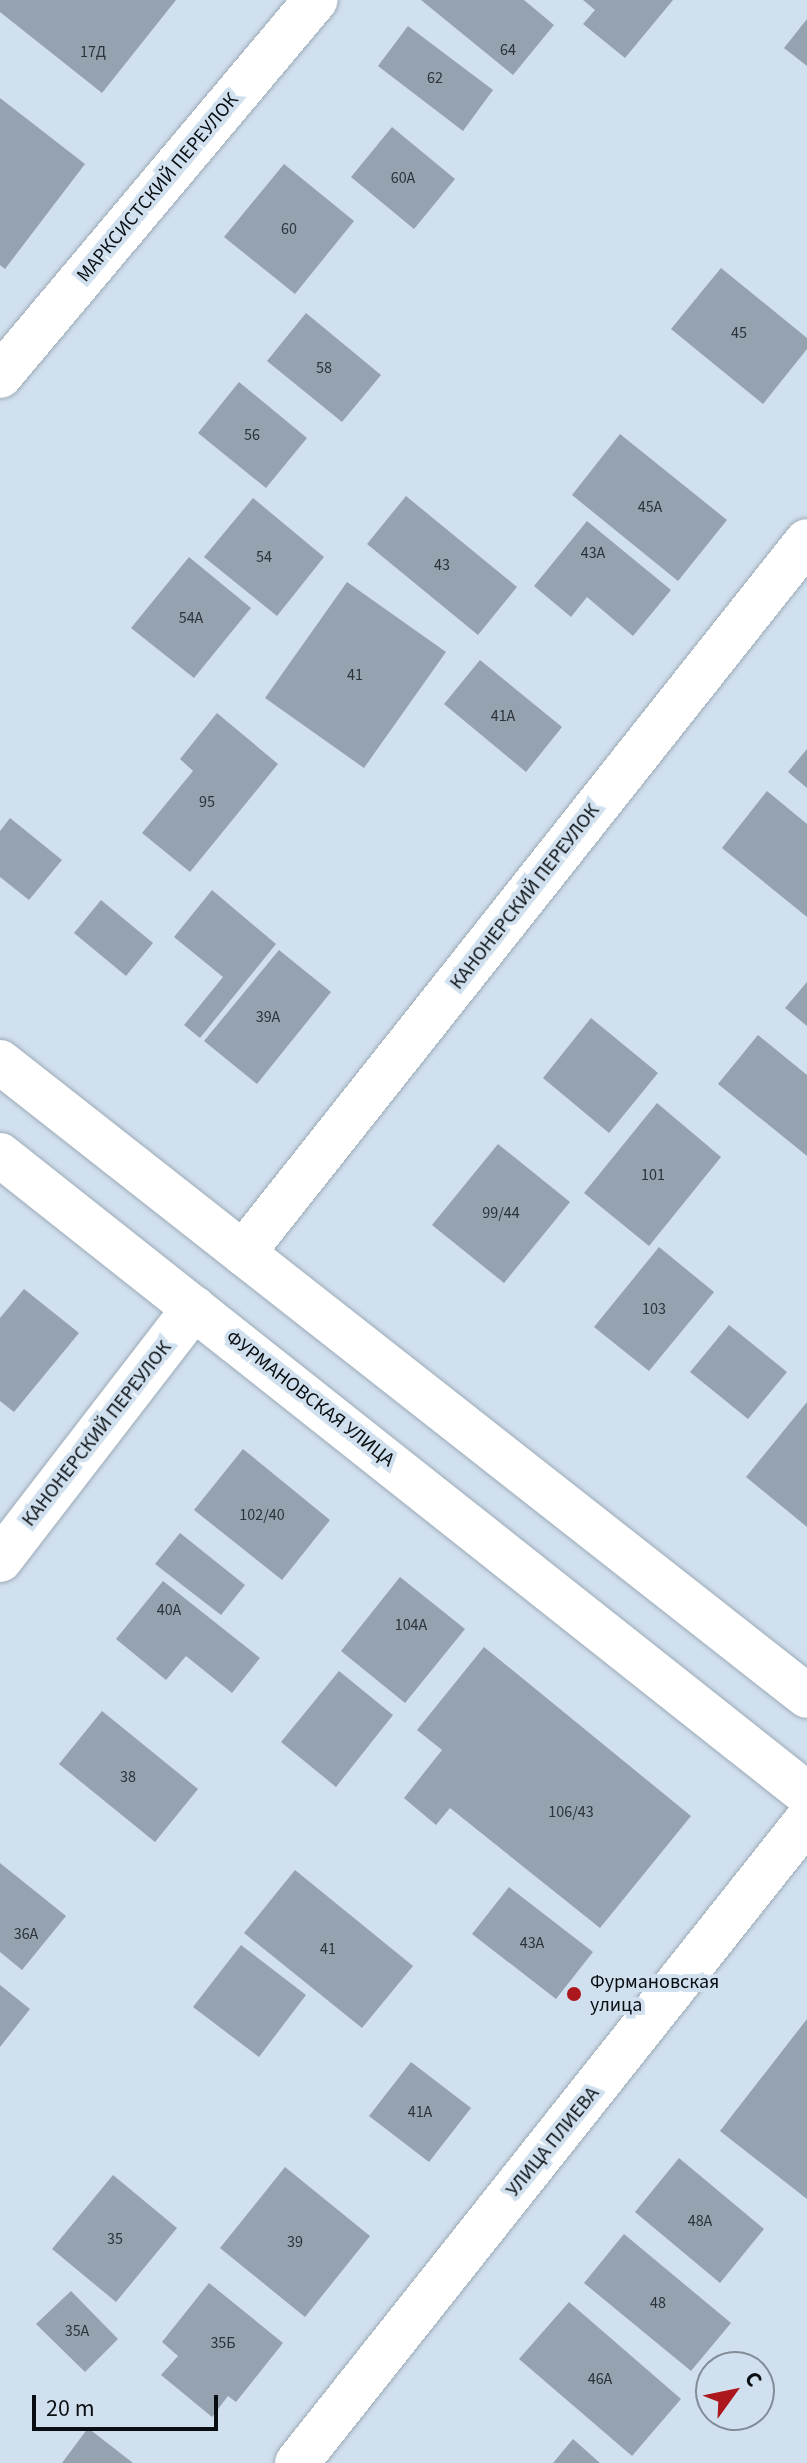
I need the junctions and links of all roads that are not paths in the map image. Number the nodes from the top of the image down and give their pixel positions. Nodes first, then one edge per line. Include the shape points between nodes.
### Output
1 (315, 0) edge
2 (0, 376) edge
3 (807, 541) edge
4 (0, 1062) edge
5 (0, 1155) edge
6 (243, 1253) junction
7 (194, 1308) junction
8 (0, 1560) edge
9 (807, 1696) edge
10 (807, 1794) edge
11 (807, 1820) edge
12 (297, 2463) edge

1 - 2 street, МАРКСИСТСКИЙ ПЕРЕУЛОК
3 - 6 street, КАНОНЕРСКИЙ ПЕРЕУЛОК
4 - 6 street
5 - 7 street, ФУРМАНОВСКАЯ УЛИЦА
6 - 9 street
7 - 8 street, КАНОНЕРСКИЙ ПЕРЕУЛОК
7 - 10 street, ФУРМАНОВСКАЯ УЛИЦА
11 - 12 street, УЛИЦА ПЛИЕВА

